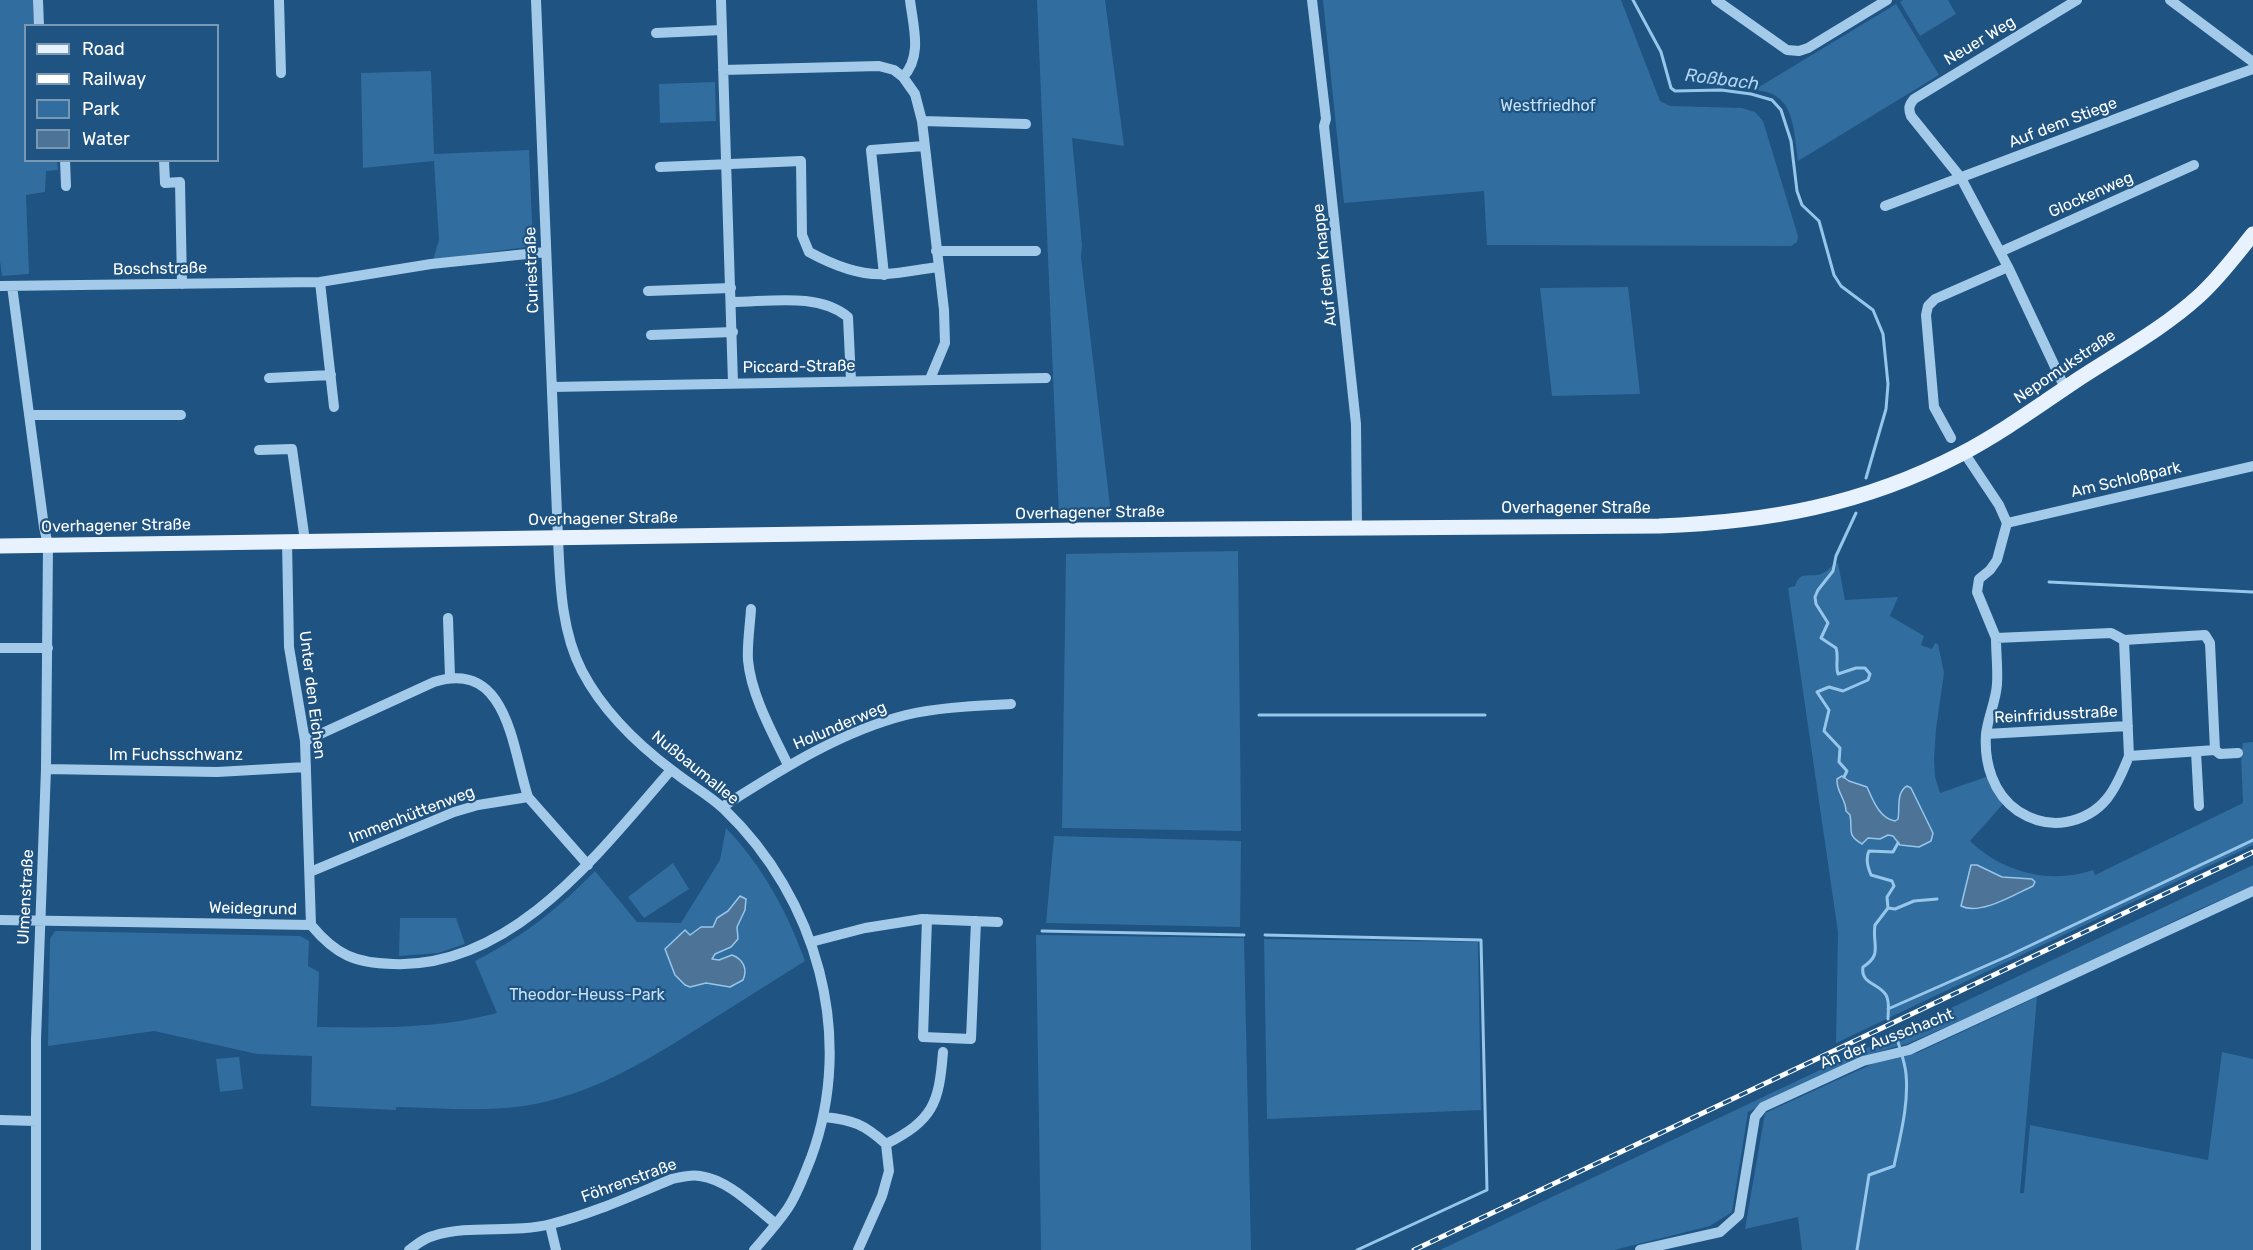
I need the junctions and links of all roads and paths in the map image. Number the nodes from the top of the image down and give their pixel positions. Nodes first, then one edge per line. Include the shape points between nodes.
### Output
1 (38, 0) edge
2 (279, 0) edge
3 (536, 0) edge
4 (722, 0) edge
5 (910, 0) edge
6 (1312, 0) edge
7 (1716, 0) edge
8 (1887, 0) edge
9 (2077, 0) edge
10 (2170, 0) edge
11 (39, 24) edge
12 (722, 30) junction
13 (656, 33) dead end
14 (2253, 62) edge
15 (2253, 69) edge
16 (723, 70) junction
17 (282, 73) dead end
18 (903, 77) junction
19 (922, 121) junction
20 (1026, 124) dead end
21 (924, 146) junction
22 (64, 162) edge
23 (164, 162) edge
24 (727, 165) junction
25 (2194, 165) dead end
26 (660, 167) dead end
27 (1961, 178) junction
28 (66, 186) dead end
29 (1885, 206) dead end
30 (2253, 234) edge
31 (936, 251) junction
32 (1036, 251) dead end
33 (546, 252) junction
34 (2000, 252) junction
35 (938, 267) junction
36 (2008, 267) junction
37 (884, 275) junction
38 (320, 282) junction
39 (182, 284) junction
40 (0, 286) edge
41 (12, 286) junction
42 (731, 288) junction
43 (648, 291) dead end
44 (732, 302) junction
45 (733, 332) junction
46 (651, 335) dead end
47 (331, 375) junction
48 (269, 378) dead end
49 (1046, 378) dead end
50 (930, 379) junction
51 (851, 381) junction
52 (733, 383) junction
53 (552, 387) junction
54 (2066, 388) junction
55 (334, 407) dead end
56 (29, 415) junction
57 (181, 415) dead end
58 (1951, 438) dead end
59 (259, 450) dead end
60 (1961, 454) junction
61 (2253, 466) edge
62 (1871, 492) joint
63 (2007, 523) junction
64 (1357, 528) junction
65 (558, 538) junction
66 (287, 541) junction
67 (305, 541) junction
68 (48, 545) junction
69 (0, 546) edge
70 (751, 609) dead end
71 (448, 618) dead end
72 (1996, 638) junction
73 (2124, 640) junction
74 (0, 648) edge
75 (48, 648) junction
76 (450, 677) junction
77 (1011, 704) dead end
78 (2128, 726) junction
79 (1986, 734) junction
80 (305, 741) junction
81 (2215, 750) junction
82 (2196, 752) junction
83 (2238, 753) dead end
84 (2129, 756) junction
85 (788, 765) junction
86 (306, 767) junction
87 (46, 769) junction
88 (671, 770) junction
89 (528, 796) junction
90 (2199, 806) dead end
91 (722, 807) junction
92 (588, 865) junction
93 (310, 872) junction
94 (2253, 891) edge
95 (927, 919) junction
96 (0, 920) edge
97 (41, 920) junction
98 (976, 921) junction
99 (998, 922) dead end
100 (311, 925) junction
101 (811, 942) junction
102 (943, 1052) dead end
103 (824, 1117) junction
104 (0, 1120) edge
105 (36, 1121) junction
106 (886, 1144) junction
107 (777, 1224) junction
108 (550, 1225) junction
109 (36, 1250) edge
110 (409, 1250) edge
111 (556, 1250) edge
112 (754, 1250) edge
113 (858, 1250) edge
114 (1640, 1250) edge

1 - 11 street
2 - 17 street
3 - 33 street, Curiestraße
4 - 12 street
5 - 18 street via 916,52
6 - 64 street, Auf dem Knappe via 1356,424
7 - 8 street via 1787,50 1799,51
9 - 27 street, Neuer Weg via 1910,105 1911,116
10 - 14 street
12 - 13 street
12 - 16 street
15 - 27 street, Auf dem Stiege
16 - 18 street via 879,66
16 - 24 street
18 - 19 street via 915,94
19 - 20 street
19 - 21 street
21 - 31 street
21 - 37 street via 871,150
22 - 28 street
23 - 39 street via 165,183 180,182
24 - 26 street
24 - 37 street via 801,160 802,235 809,252 828,262
24 - 42 street
25 - 34 street, Glockenweg
27 - 29 street, Auf dem Stiege
27 - 34 street
30 - 54 main road, Nepomukstraße via 2200,295 2176,315
31 - 32 street
31 - 35 street
33 - 38 street, Boschstraße via 431,264
33 - 53 street, Curiestraße
34 - 36 street
35 - 37 street
35 - 50 street via 945,343
36 - 54 street
36 - 58 street via 1935,299 1928,306 1934,407
38 - 39 street, Boschstraße
38 - 47 street
39 - 41 street, Boschstraße
40 - 41 street, Boschstraße
41 - 56 street, Ulmenstraße
42 - 43 street
42 - 44 street
44 - 45 street
44 - 51 street via 812,302 839,310 848,317
45 - 46 street
45 - 52 street
47 - 48 street
47 - 55 street
49 - 50 street, Piccard-Straße
50 - 51 street, Piccard-Straße
51 - 52 street, Piccard-Straße
52 - 53 street, Piccard-Straße
53 - 65 street, Curiestraße
54 - 60 main road, Nepomukstraße
56 - 57 street
56 - 68 street, Ulmenstraße
59 - 67 street via 292,449
60 - 62 main road, Nepomukstraße
60 - 63 street via 1999,505
61 - 63 street, Am Schloßpark
62 - 64 main road, Overhagener Straße via 1802,511 1719,524
63 - 72 street via 1997,560 1979,579 1977,592
64 - 65 main road, Overhagener Straße
65 - 67 main road, Overhagener Straße
65 - 88 street, Nußbaumallee via 565,617 582,671 618,722
66 - 67 main road, Overhagener Straße
66 - 68 main road, Overhagener Straße
66 - 80 street, Unter den Eichen via 289,647
68 - 69 main road, Overhagener Straße
68 - 75 street, Ulmenstraße
70 - 85 street, Holunderweg via 748,660 752,679
71 - 76 street
72 - 73 street via 2111,633
72 - 79 street via 1997,686
73 - 78 street, Reinfridusstraße
73 - 81 street via 2205,635 2210,644
74 - 75 street
75 - 87 street, Ulmenstraße
76 - 80 street
76 - 89 street via 473,681 490,692 503,712
77 - 85 street, Holunderweg via 955,707 905,716
78 - 79 street, Reinfridusstraße
78 - 84 street, Reinfridusstraße
79 - 84 street via 1990,773 2002,797 2026,816 2051,823 2078,820 2101,805 2115,790
80 - 86 street, Unter den Eichen
81 - 82 street
81 - 83 street via 2220,754
82 - 84 street
82 - 90 street
85 - 91 street, Holunderweg
86 - 87 street, Im Fuchsschwanz via 217,772
86 - 93 street, Unter den Eichen
87 - 97 street, Ulmenstraße
88 - 91 street, Nußbaumallee
88 - 92 street, Weidegrund
89 - 92 street
89 - 93 street, Immenhüttenweg via 454,812
91 - 101 street, Nußbaumallee via 761,849 790,896
92 - 100 street, Weidegrund via 514,926 473,949 446,958 400,964 356,960 325,942
93 - 100 street, Unter den Eichen
94 - 114 street, An der Ausschacht via 1909,1050 1863,1061 1763,1107 1755,1117 1738,1215 1720,1232
95 - 98 street
95 - 98 street via 923,1037 971,1039
95 - 101 street via 865,927
96 - 97 street, Weidegrund
97 - 100 street, Weidegrund
97 - 105 street, Ulmenstraße
98 - 99 street
101 - 103 street, Nußbaumallee via 829,1017 830,1077
102 - 106 street via 940,1086 931,1111 910,1132
103 - 106 street via 845,1119 868,1128
103 - 107 street, Nußbaumallee via 795,1197
104 - 105 street
105 - 109 street, Ulmenstraße
106 - 113 street via 889,1171
107 - 108 street, Föhrenstraße via 721,1182 700,1175 672,1179
107 - 112 street, Nußbaumallee
108 - 110 street, Föhrenstraße via 431,1236
108 - 111 street

